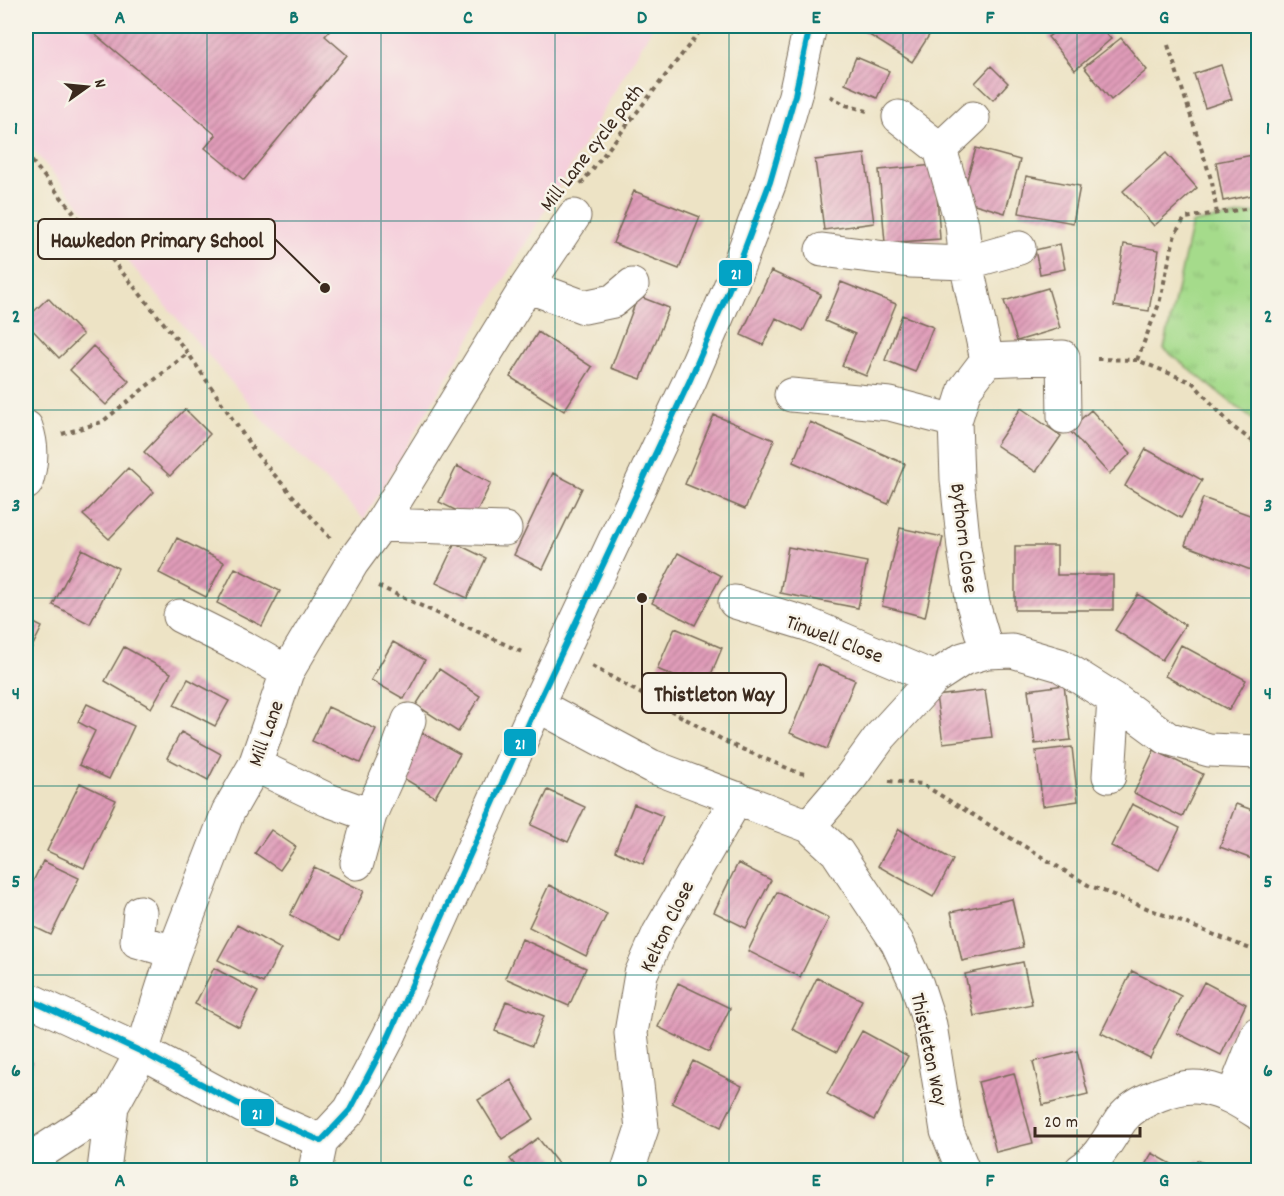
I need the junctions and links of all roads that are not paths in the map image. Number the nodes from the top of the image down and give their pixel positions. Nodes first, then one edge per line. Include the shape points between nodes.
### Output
1 (810, 26) edge
2 (899, 117) road end
3 (973, 118) dead end
4 (940, 148) junction
5 (577, 202) road end
6 (1019, 248) dead end
7 (822, 250) dead end
8 (966, 263) junction
9 (632, 285) dead end
10 (527, 286) junction
11 (987, 360) junction
12 (791, 395) dead end
13 (1064, 417) dead end
14 (955, 421) junction
15 (29, 435) edge
16 (26, 483) edge
17 (380, 525) junction
18 (505, 529) dead end
19 (735, 602) dead end
20 (180, 616) dead end
21 (987, 652) junction
22 (287, 672) junction
23 (934, 678) junction
24 (1114, 699) junction
25 (537, 705) junction
26 (409, 720) dead end
27 (1258, 752) edge
28 (255, 765) junction
29 (1108, 776) dead end
30 (737, 798) junction
31 (370, 815) junction
32 (809, 826) junction
33 (357, 862) dead end
34 (140, 912) dead end
35 (174, 952) junction
36 (26, 998) edge
37 (1258, 1034) edge
38 (142, 1052) junction
39 (1246, 1105) edge
40 (111, 1106) junction
41 (318, 1156) edge
42 (26, 1162) edge
43 (104, 1170) edge
44 (628, 1170) edge
45 (963, 1170) edge
46 (1081, 1170) edge

1 - 25 street via 773,171 733,280
2 - 4 street
3 - 4 street
4 - 8 street via 962,224
5 - 10 street, Mill Lane
6 - 8 street
7 - 8 street via 910,261
8 - 11 street
9 - 10 street via 613,301 584,307
10 - 17 street, Mill Lane
11 - 13 street via 1063,357
11 - 14 street, Bythorn Close via 965,389
12 - 14 street via 890,404
14 - 21 street, Bythorn Close via 964,548 973,604
15 - 16 street
17 - 18 street
17 - 22 street, Mill Lane via 352,563
19 - 23 street, Tinwell Close via 807,624
20 - 22 street
21 - 23 street via 963,659
21 - 24 street via 1012,651 1059,665
22 - 28 street, Mill Lane
23 - 32 street via 880,737
24 - 27 street via 1167,738 1209,750
24 - 29 street
25 - 30 street, Thistleton Way via 651,766
25 - 41 street via 389,1036 350,1110
26 - 31 street
28 - 31 street via 328,801
28 - 35 street, Mill Lane via 228,812
30 - 32 street, Thistleton Way
30 - 44 street, Kelton Close via 659,933 641,974 631,1033 642,1128
31 - 33 street
32 - 45 street, Thistleton Way via 837,852 897,942 917,986 930,1025 947,1131
34 - 35 street via 137,941
35 - 38 street, Mill Lane
36 - 38 street
37 - 39 street
38 - 40 street, Mill Lane
38 - 41 street via 244,1107
39 - 46 street via 1202,1087 1149,1098 1123,1118 1101,1151
40 - 42 street, Mill Lane
40 - 43 street, Mill Lane

